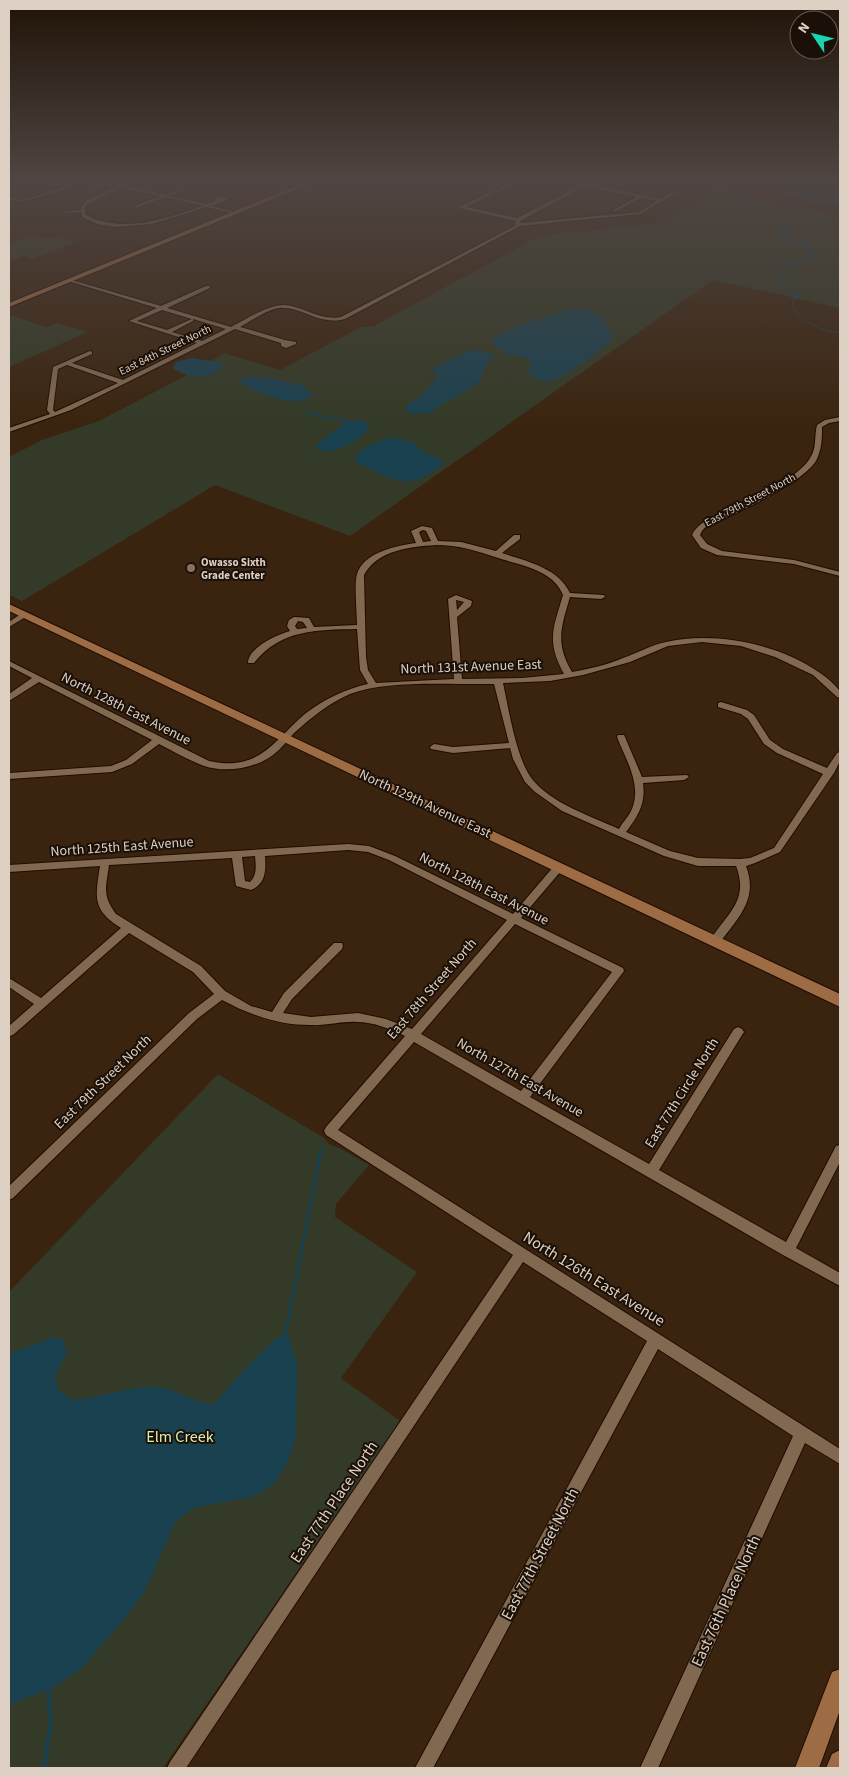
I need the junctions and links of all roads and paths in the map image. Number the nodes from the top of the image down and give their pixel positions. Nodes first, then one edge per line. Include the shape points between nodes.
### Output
1 (114, 262) edge
2 (447, 262) edge
3 (74, 278) junction
4 (208, 287) dead end
5 (168, 304) junction
6 (9, 305) edge
7 (162, 307) junction
8 (191, 320) dead end
9 (235, 327) junction
10 (167, 332) junction
11 (284, 342) dead end
12 (202, 343) junction
13 (90, 353) dead end
14 (66, 363) junction
15 (122, 382) junction
16 (54, 414) junction
17 (839, 419) edge
18 (9, 430) edge
19 (518, 537) dead end
20 (435, 542) junction
21 (420, 544) junction
22 (496, 555) junction
23 (840, 574) edge
24 (567, 595) junction
25 (601, 597) dead end
26 (9, 607) edge
27 (25, 615) junction
28 (454, 616) dead end
29 (9, 625) edge
30 (361, 627) junction
31 (312, 629) junction
32 (295, 633) junction
33 (251, 661) dead end
34 (9, 663) edge
35 (569, 675) junction
36 (37, 679) junction
37 (458, 681) junction
38 (498, 681) junction
39 (373, 685) junction
40 (840, 695) edge
41 (9, 698) edge
42 (721, 706) dead end
43 (621, 737) dead end
44 (285, 738) junction
45 (158, 740) junction
46 (514, 745) junction
47 (434, 747) dead end
48 (840, 755) edge
49 (829, 773) junction
50 (9, 776) edge
51 (684, 777) dead end
52 (638, 780) junction
53 (620, 834) junction
54 (332, 848) joint
55 (260, 852) junction
56 (237, 854) junction
57 (105, 862) junction
58 (740, 863) junction
59 (9, 868) edge
60 (558, 868) junction
61 (513, 919) junction
62 (128, 928) junction
63 (714, 942) junction
64 (338, 946) dead end
65 (9, 982) edge
66 (221, 994) junction
67 (840, 1001) edge
68 (42, 1004) junction
69 (275, 1017) junction
70 (9, 1032) edge
71 (738, 1032) dead end
72 (413, 1035) junction
73 (523, 1097) junction
74 (330, 1131) joint
75 (840, 1150) edge
76 (651, 1171) junction
77 (9, 1194) edge
78 (788, 1251) junction
79 (521, 1254) junction
80 (840, 1280) edge
81 (656, 1339) junction
82 (802, 1433) junction
83 (840, 1457) edge
84 (840, 1680) edge
85 (840, 1762) edge
86 (176, 1768) edge
87 (424, 1768) edge
88 (649, 1768) edge
89 (807, 1768) edge
90 (838, 1768) edge

1 - 3 main road
2 - 9 street, East 84th Street North via 343,318 331,320 282,306
3 - 5 street
3 - 6 main road
3 - 7 street
4 - 5 street
5 - 7 street
5 - 9 street
7 - 9 street
7 - 10 street via 132,321
8 - 10 street
9 - 11 street
9 - 12 street, East 84th Street North
10 - 12 street
12 - 15 street, East 84th Street North
13 - 14 street
14 - 15 street
14 - 16 street via 56,368 50,410
15 - 16 street, East 84th Street North
16 - 18 street, East 84th Street North
17 - 23 street, East 79th Street North via 819,426 818,448 803,471 773,491 704,524 697,531 698,540 704,546 720,553 794,562
19 - 22 street
20 - 21 street
20 - 21 street via 429,530 422,528 414,531
20 - 22 street via 466,544
21 - 30 street via 394,549 362,570
22 - 24 street via 551,575 564,587
24 - 25 street
24 - 35 street via 556,640 558,656
26 - 27 main road, North 129th Avenue East
27 - 29 street
27 - 44 main road, North 129th Avenue East
28 - 37 street
30 - 31 street
30 - 39 street via 364,670
31 - 32 street
31 - 32 street via 306,620 297,619 291,626
32 - 33 street via 272,640 258,649
34 - 36 street, North 128th East Avenue
35 - 38 street, North 131st Avenue East
35 - 40 street via 627,660 666,644 700,639 738,644 797,663 813,671
36 - 41 street
36 - 45 street, North 128th East Avenue
37 - 38 street, North 131st Avenue East
37 - 39 street, North 131st Avenue East
38 - 46 street
39 - 44 street, North 131st Avenue East via 347,692 329,702
42 - 49 street via 744,712 767,742 780,751
43 - 52 street
44 - 45 street, North 128th East Avenue via 269,754 257,760 222,766 205,764
44 - 60 main road, North 129th Avenue East
45 - 50 street via 128,762 112,769
46 - 47 street via 453,750
46 - 53 street via 522,769 538,790 565,809
48 - 49 street
49 - 58 street via 777,850
51 - 52 street
52 - 53 street via 640,794 636,812
53 - 58 street via 667,854 698,862
54 - 55 street, North 125th East Avenue
54 - 61 street, North 128th East Avenue via 379,852
55 - 56 street, North 125th East Avenue
55 - 56 street via 260,877 258,883 251,886 240,883
56 - 57 street, North 125th East Avenue
57 - 59 street, North 125th East Avenue
57 - 62 street, North 127th East Avenue via 100,891 102,902 112,917
58 - 63 street via 747,882 746,891 738,909
60 - 61 street, East 78th Street North
60 - 63 main road, North 129th Avenue East
61 - 72 street, East 78th Street North
61 - 73 street, North 128th East Avenue via 619,971
62 - 66 street, North 127th East Avenue via 197,969
62 - 68 street
63 - 67 main road, North 129th Avenue East
64 - 69 street via 288,996
65 - 68 street
66 - 69 street, North 127th East Avenue via 248,1009
66 - 77 street, East 79th Street North via 193,1016
68 - 70 street
69 - 72 street, North 127th East Avenue via 311,1021 370,1018
71 - 76 street, East 77th Circle North
72 - 73 street, North 127th East Avenue
72 - 74 street, East 78th Street North
73 - 76 street, North 127th East Avenue
74 - 79 street, North 126th East Avenue
75 - 78 street
76 - 78 street, North 127th East Avenue
78 - 80 street, North 127th East Avenue
79 - 81 street, North 126th East Avenue
79 - 86 street, East 77th Place North
81 - 82 street, North 126th East Avenue
81 - 87 street, East 77th Street North
82 - 83 street, North 126th East Avenue
82 - 88 street, East 76th Place North
84 - 89 main road
85 - 90 main road

